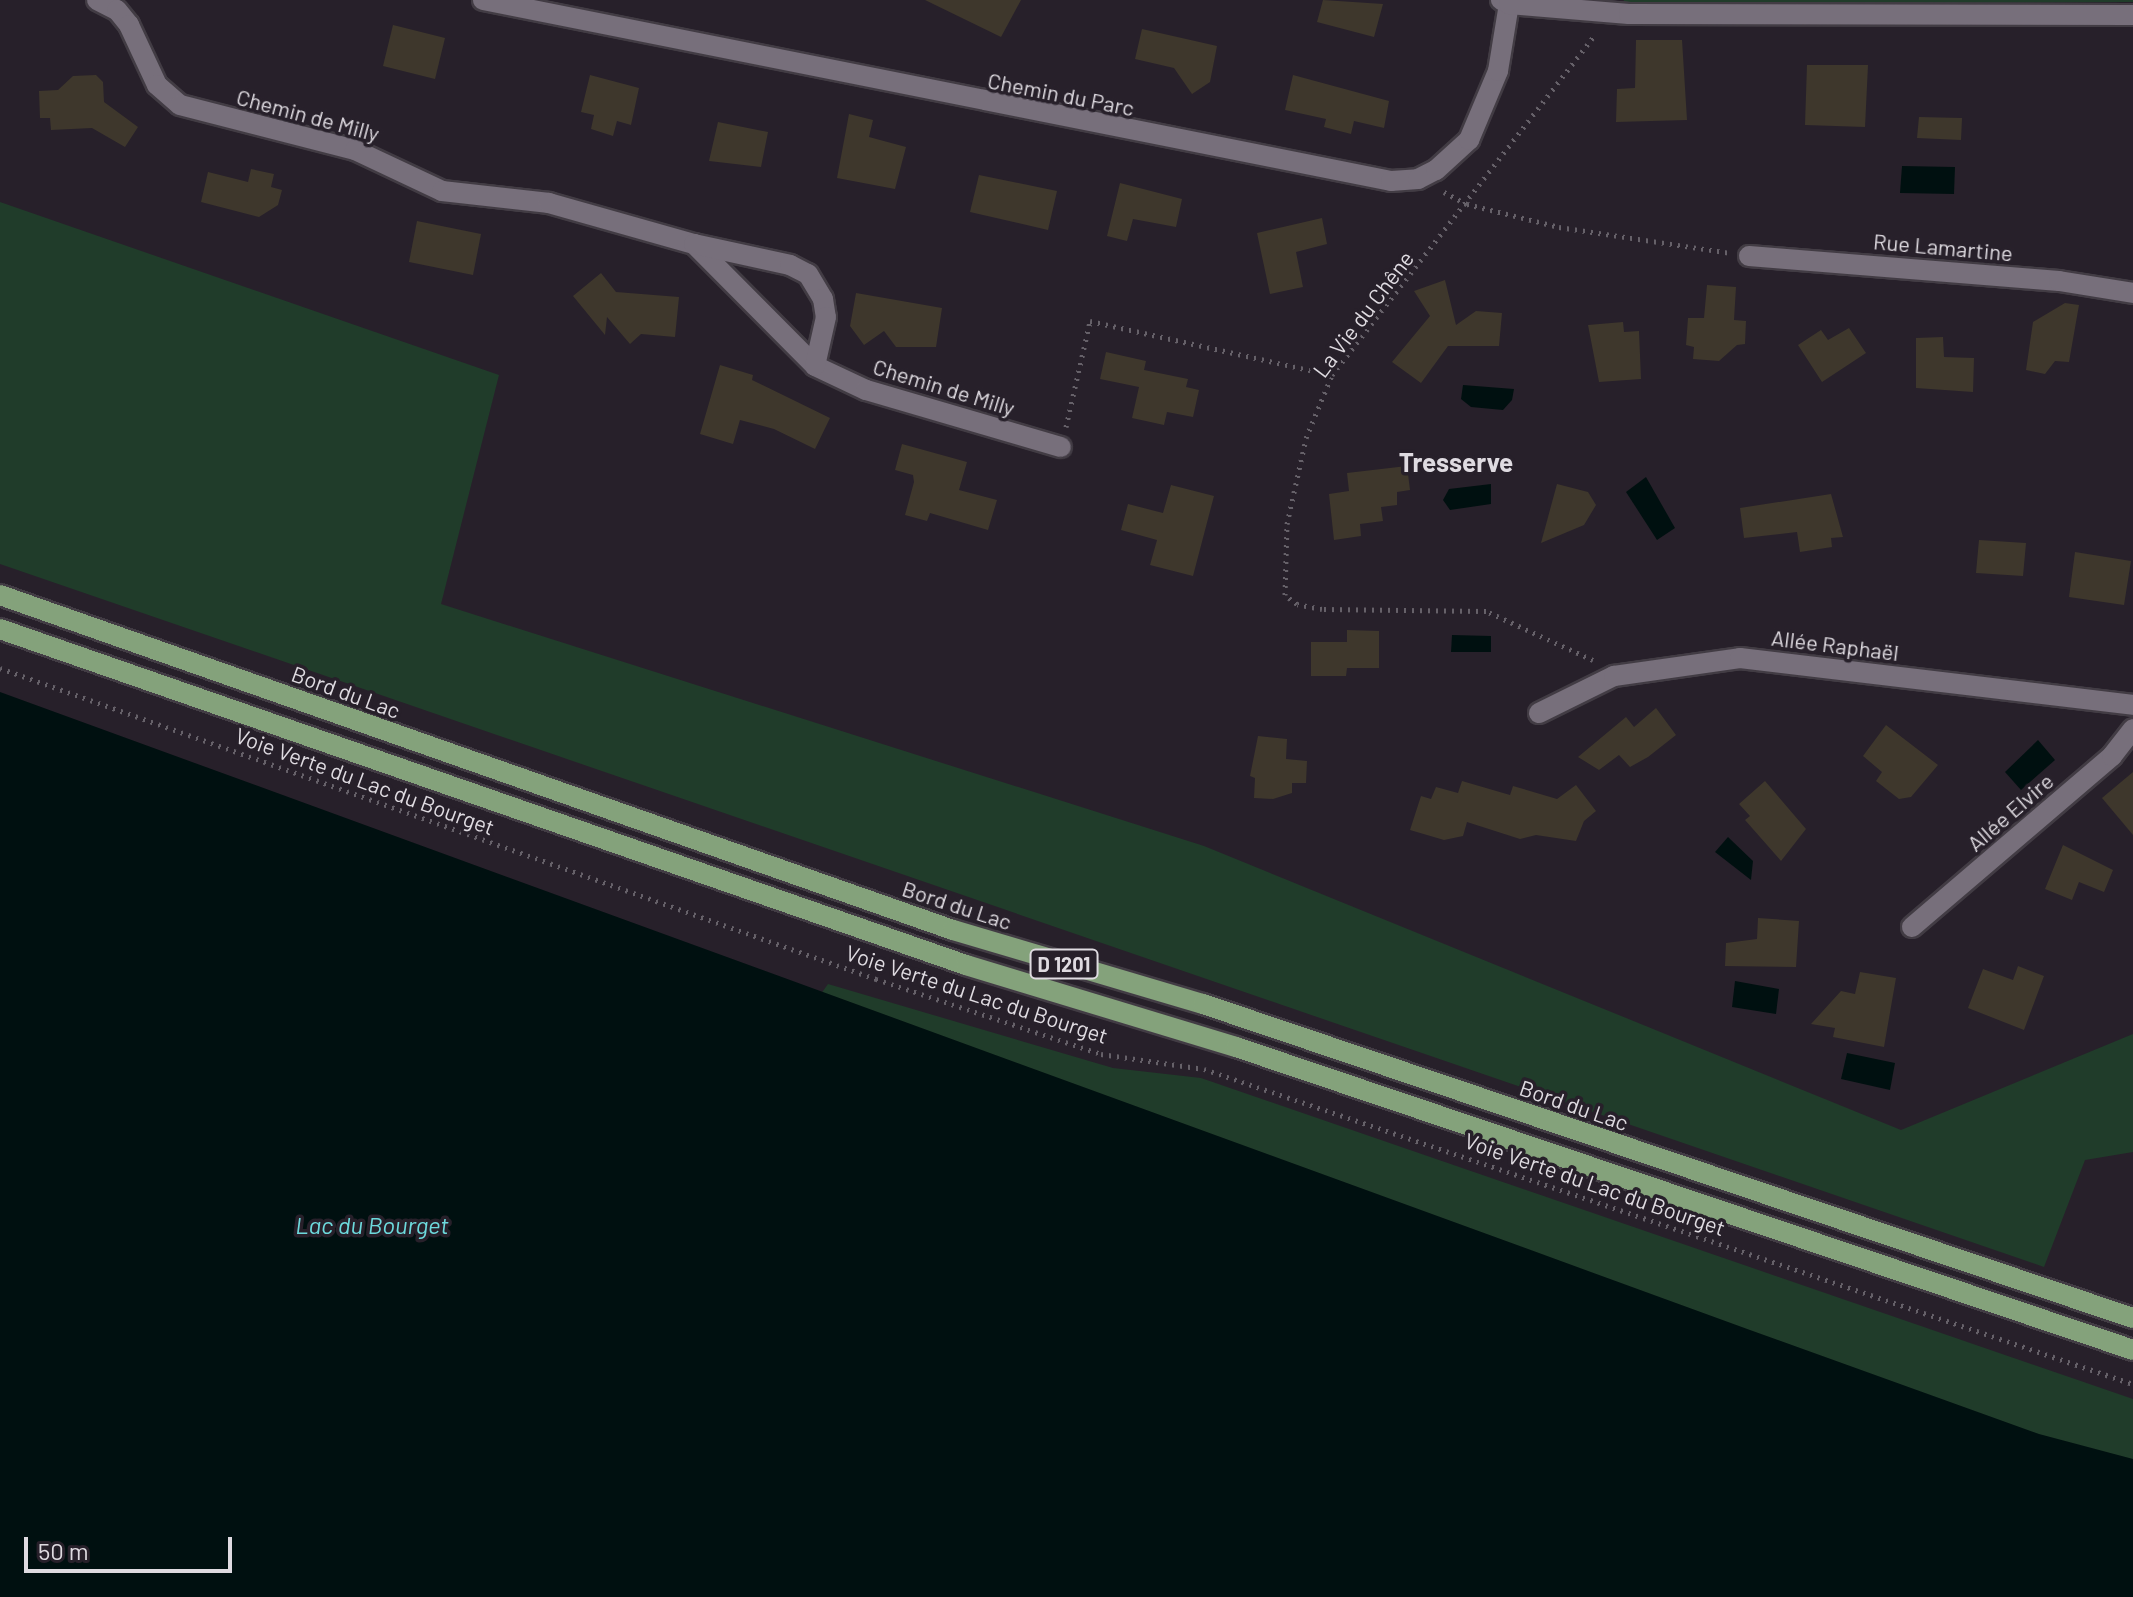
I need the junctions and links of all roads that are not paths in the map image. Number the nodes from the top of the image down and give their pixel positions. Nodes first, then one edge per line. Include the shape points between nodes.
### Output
1 (97, 0) edge
2 (483, 0) edge
3 (1505, 2) edge
4 (2133, 15) edge
5 (694, 244) junction
6 (1749, 256) road end
7 (2133, 293) edge
8 (815, 366) junction
9 (1061, 447) road end
10 (0, 595) edge
11 (0, 629) edge
12 (2133, 705) edge
13 (1539, 713) dead end
14 (2133, 729) edge
15 (1912, 927) dead end
16 (2133, 1318) edge
17 (2133, 1350) edge

1 - 5 street, Chemin de Milly via 117,10 129,25 157,85 180,105 355,150 442,191 549,203
2 - 3 street, Chemin du Parc via 1357,179 1418,179 1451,159 1483,117 1498,71
3 - 4 street via 1613,12
5 - 8 street, Chemin de Milly
5 - 8 street, Chemin de Milly via 790,265 808,274 823,299 826,317
6 - 7 street, Rue Lamartine via 2059,281
8 - 9 street, Chemin de Milly via 866,390
10 - 16 main road, Bord du Lac / D 1201 via 953,930 1203,1004
11 - 17 main road, D 1201 via 951,960 1236,1047
12 - 13 street, Allée Raphaël via 1740,658 1614,676
14 - 15 street, Allée Elvire via 2112,756

